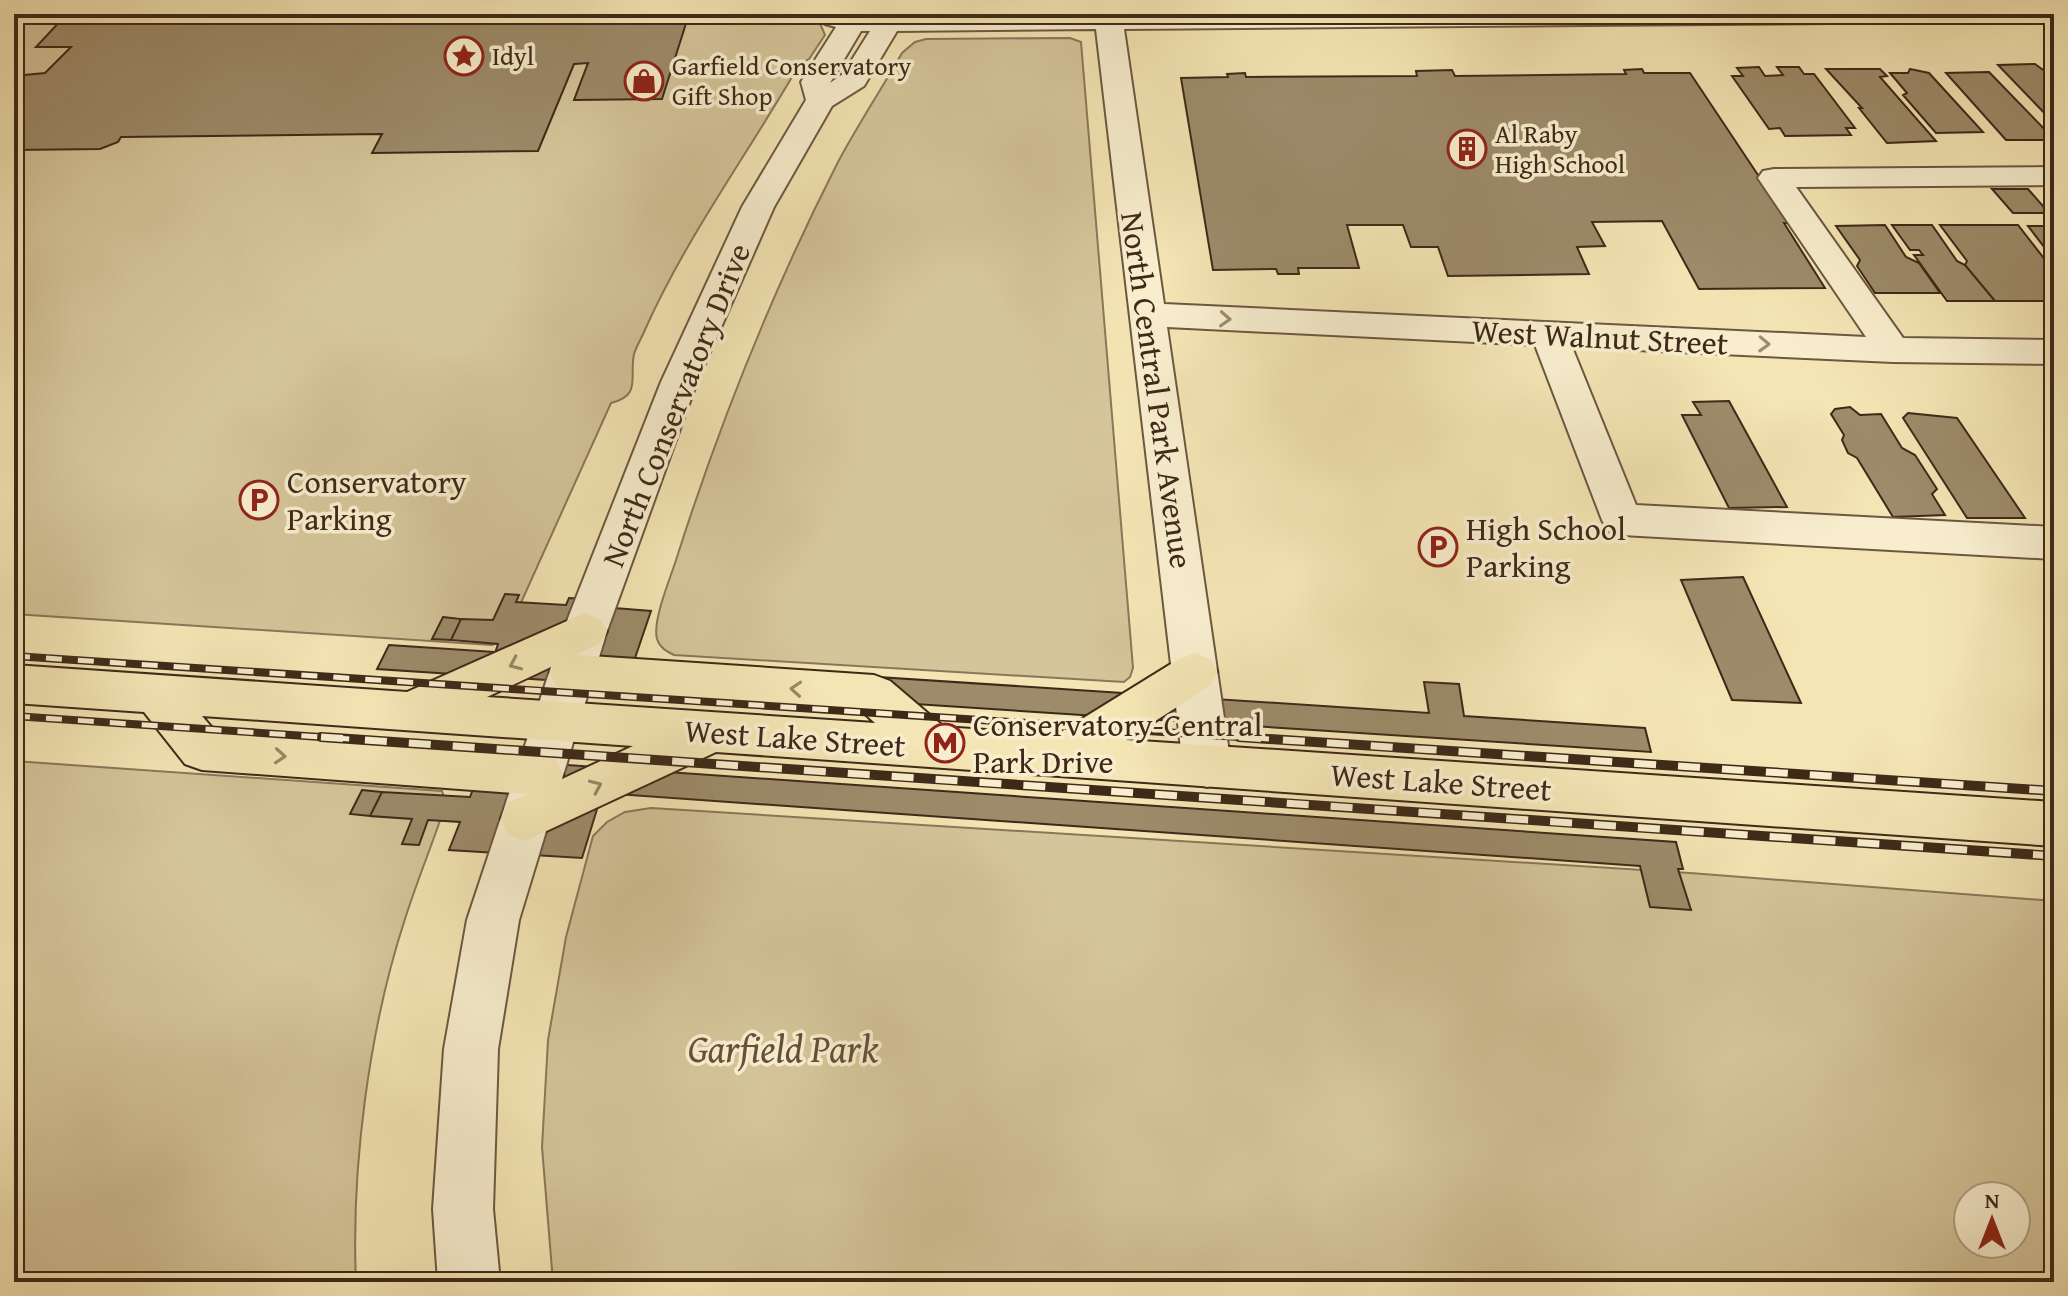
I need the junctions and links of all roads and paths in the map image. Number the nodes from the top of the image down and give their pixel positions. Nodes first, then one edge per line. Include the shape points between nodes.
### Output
1 (1943, 14) edge
2 (1410, 16) edge
3 (848, 17) edge
4 (892, 18) edge
5 (1108, 18) edge
6 (821, 100) junction
7 (2054, 176) edge
8 (1147, 315) junction
9 (1549, 335) junction
10 (1893, 350) junction
11 (2054, 352) edge
12 (2054, 543) edge
13 (1195, 672) junction
14 (571, 675) junction
15 (14, 684) edge
16 (158, 696) junction
17 (411, 712) junction
18 (712, 732) junction
19 (933, 747) junction
20 (1060, 757) junction
21 (1207, 766) junction
22 (532, 796) junction
23 (2054, 824) edge
24 (469, 1282) edge

1 - 2 street, North Conservatory Drive
2 - 5 street, North Conservatory Drive
3 - 4 street, North Conservatory Drive
3 - 6 street, North Conservatory Drive via 815,82
4 - 5 street, North Conservatory Drive
4 - 6 street, North Conservatory Drive via 854,80
5 - 8 street, North Central Park Avenue
6 - 14 street, North Conservatory Drive via 758,207 679,382
7 - 10 street via 1774,178
8 -> 9 street, West Walnut Street
8 - 13 street, North Central Park Avenue
9 -> 10 street, West Walnut Street
9 - 12 street via 1622,520
10 - 11 street, West Walnut Street
13 - 20 main road
13 - 21 street, North Central Park Avenue
14 - 17 main road, West Lake Street
14 -> 17 main road
14 - 18 main road, West Lake Street
19 -> 14 main road via 874,694
14 - 22 street, North Conservatory Drive
15 - 16 main road, West Lake Street
16 - 17 main road, West Lake Street
16 -> 22 main road via 202,750
18 - 19 main road, West Lake Street
22 -> 18 main road
19 - 20 main road, West Lake Street
20 - 21 main road, West Lake Street
21 - 23 main road, West Lake Street
22 - 24 street, North Conservatory Drive via 493,920 471,1049 463,1209

